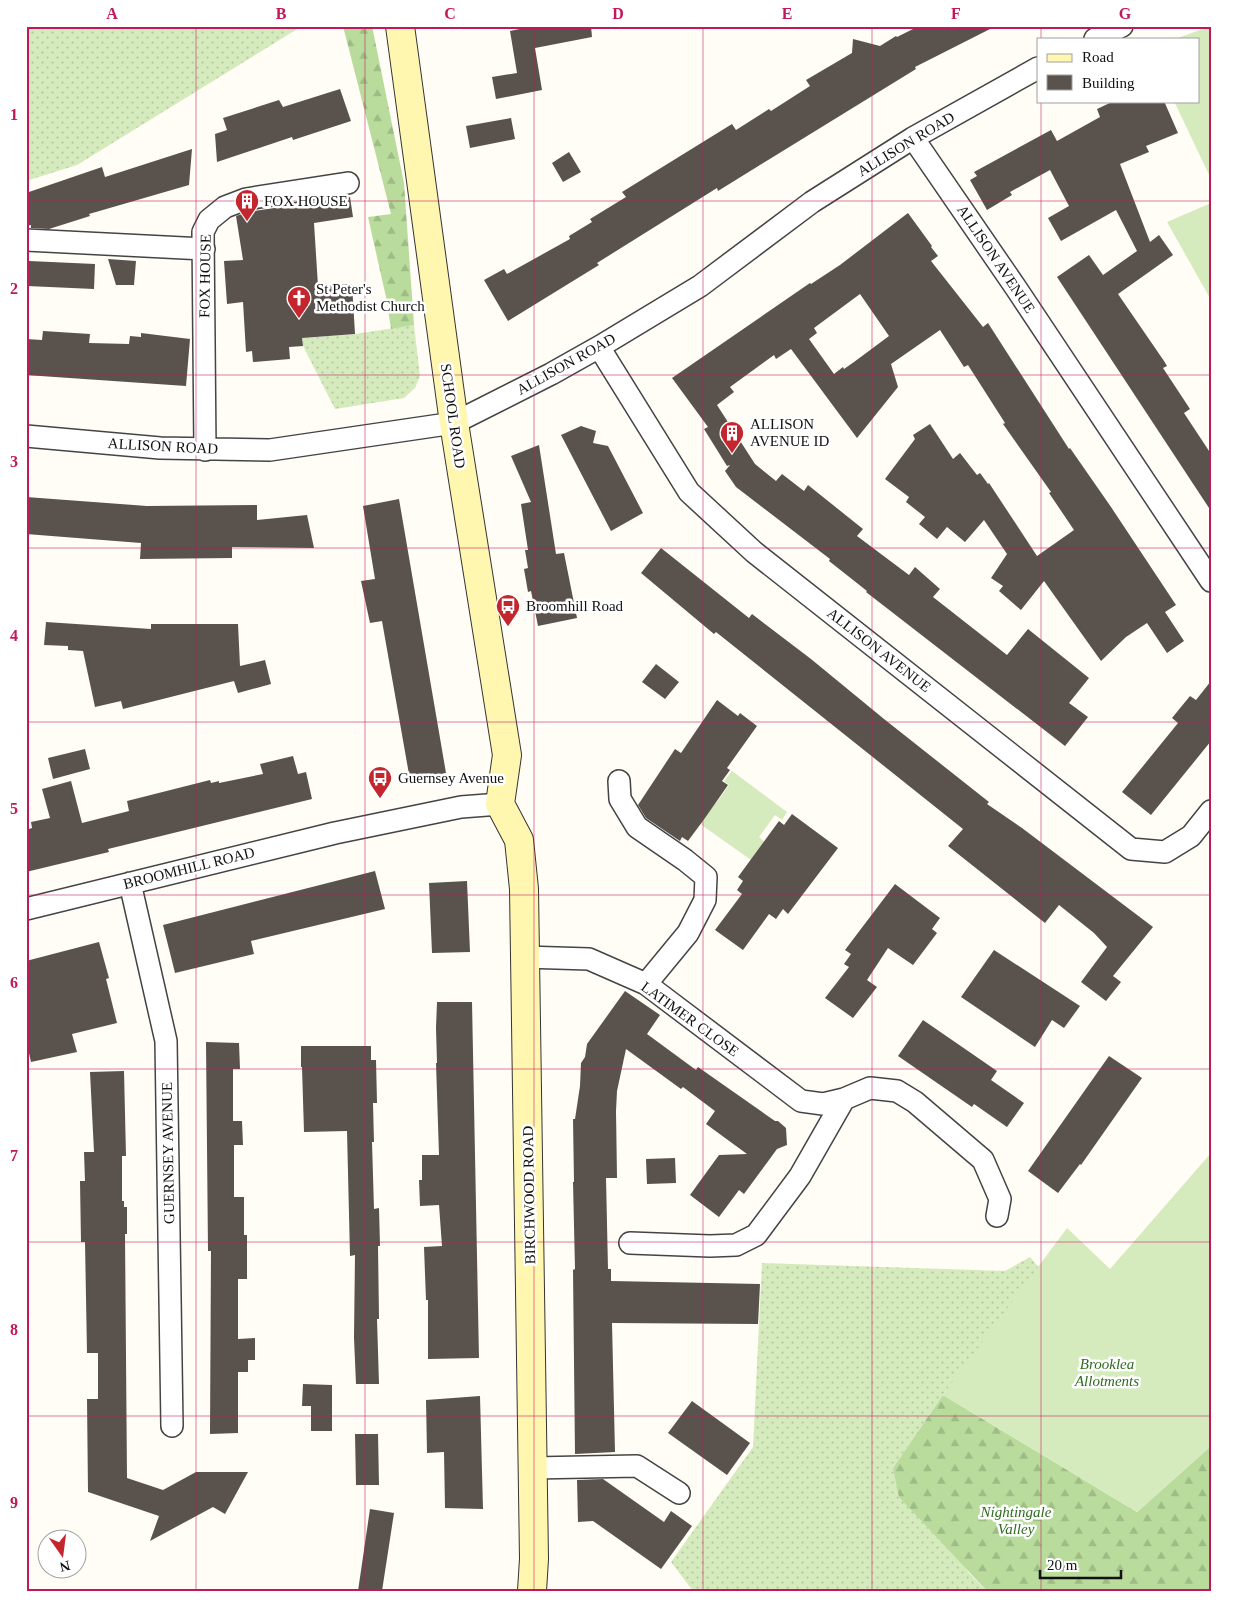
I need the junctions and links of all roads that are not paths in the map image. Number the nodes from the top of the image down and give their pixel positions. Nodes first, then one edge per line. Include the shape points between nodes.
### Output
1 (400, 26) edge
2 (1122, 26) edge
3 (1097, 38) edge
4 (1037, 69) edge
5 (913, 138) junction
6 (348, 183) dead end
7 (26, 240) edge
8 (204, 249) junction
9 (599, 347) junction
10 (454, 423) junction
11 (26, 436) edge
12 (205, 450) junction
13 (1211, 581) edge
14 (619, 781) dead end
15 (500, 804) junction
16 (1211, 811) edge
17 (130, 883) junction
18 (26, 908) edge
19 (524, 958) junction
20 (646, 984) junction
21 (844, 1098) junction
22 (997, 1216) dead end
23 (630, 1243) dead end
24 (172, 1426) dead end
25 (532, 1468) junction
26 (678, 1493) dead end
27 (532, 1591) edge

1 - 10 street, SCHOOL ROAD
2 - 3 street
4 - 5 street, ALLISON ROAD
5 - 9 street, ALLISON ROAD via 812,202 700,286
5 - 13 street, ALLISON AVENUE
6 - 8 street, FOX HOUSE via 246,199 226,207 209,220 204,232
7 - 8 street
8 - 12 street, FOX HOUSE
9 - 10 street, ALLISON ROAD
9 - 16 street, ALLISON AVENUE via 689,492 754,552 1131,849 1165,852 1191,836
10 - 12 street, ALLISON ROAD via 270,450
10 - 15 street, SCHOOL ROAD via 507,755
11 - 12 street, ALLISON ROAD
14 - 20 street via 620,798 637,827 706,877 705,900 688,933
15 - 17 street, BROOMHILL ROAD via 461,807 336,833
15 - 19 street, BIRCHWOOD ROAD via 519,840 524,889
17 - 18 street, BROOMHILL ROAD
17 - 24 street, GUERNSEY AVENUE via 166,1041
19 - 20 street, LATIMER CLOSE via 589,959
19 - 25 street, BIRCHWOOD ROAD
20 - 21 street, LATIMER CLOSE via 801,1101 823,1104
21 - 22 street, LATIMER CLOSE via 870,1088 898,1091 915,1102 983,1160 1000,1198
21 - 23 street via 800,1176 756,1236 736,1245
25 - 26 street via 637,1466
25 - 27 street, BIRCHWOOD ROAD

